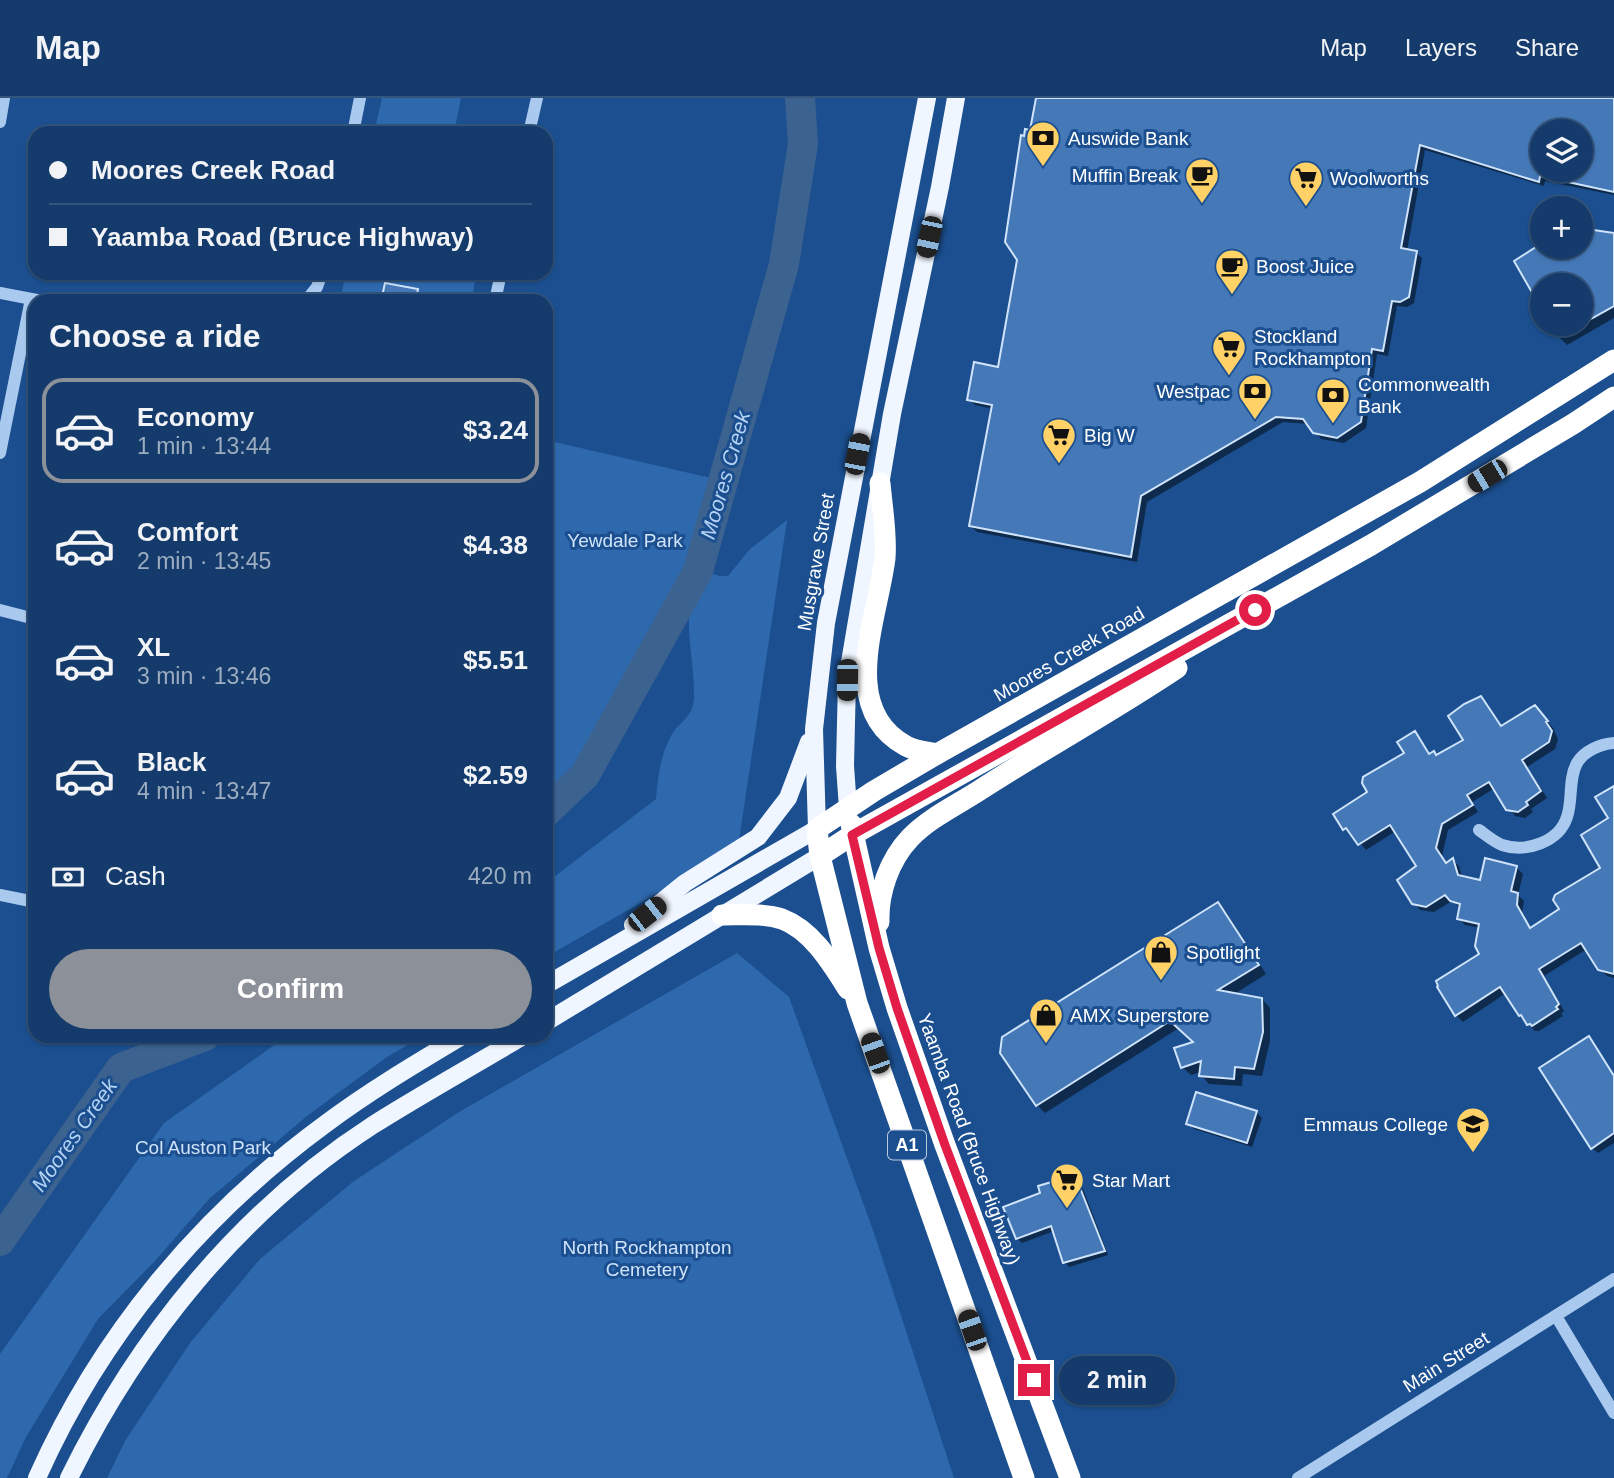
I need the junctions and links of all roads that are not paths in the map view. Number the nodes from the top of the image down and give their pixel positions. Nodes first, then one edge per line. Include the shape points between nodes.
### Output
1 (5, 98) edge
2 (360, 98) edge
3 (537, 98) edge
4 (927, 98) edge
5 (956, 98) edge
6 (0, 122) edge
7 (354, 126) edge
8 (531, 126) edge
9 (0, 293) edge
10 (28, 298) edge
11 (28, 334) edge
12 (1614, 360) edge
13 (1614, 397) edge
14 (0, 453) edge
15 (880, 483) junction
16 (1328, 569) junction
17 (0, 610) edge
18 (28, 617) edge
19 (814, 729) junction
20 (1614, 743) edge
21 (937, 754) junction
22 (848, 808) junction
23 (817, 829) junction
24 (1479, 830) dead end
25 (852, 835) junction
26 (820, 856) junction
27 (0, 895) edge
28 (28, 901) edge
29 (722, 915) junction
30 (879, 948) junction
31 (589, 960) junction
32 (553, 981) edge
33 (857, 1003) junction
34 (553, 1018) edge
35 (451, 1043) edge
36 (511, 1043) edge
37 (1614, 1279) edge
38 (1556, 1316) junction
39 (1614, 1413) edge
40 (1302, 1477) edge
41 (37, 1478) edge
42 (69, 1478) edge
43 (1024, 1478) edge
44 (1070, 1478) edge

1 - 6 street
2 - 7 street
3 - 8 street
4 - 19 main road, Musgrave Street via 842,531
5 - 15 main road
9 - 10 street
11 - 14 street
12 - 21 highway, Moores Creek Road via 1420,482
13 - 16 highway, A1
15 - 21 highway via 885,556 866,673 868,700 881,724 905,746
15 - 22 main road via 847,680
16 - 25 highway, A1
16 - 30 highway, A1 via 1111,712 923,826 895,858 885,882 878,904
17 - 18 street
19 - 23 main road, Musgrave Street
19 - 31 main road via 788,798 758,837 685,883
20 - 24 street via 1598,746 1577,763 1567,818 1559,832 1546,841 1502,845
21 - 22 highway, Moores Creek Road
22 - 23 highway, Moores Creek Road
22 - 25 highway, Yaamba Road (Bruce Highway) / A1
23 - 26 highway, A1
23 - 31 main road, Moores Creek Road
25 - 26 highway, A1
25 - 30 highway, Yaamba Road (Bruce Highway) / A1
26 - 29 main road
26 - 33 highway, A1
27 - 28 street
29 - 33 highway via 768,916 795,926 830,961
29 - 34 main road
30 - 44 highway, Yaamba Road (Bruce Highway) / A1 via 945,1145
31 - 32 main road, Moores Creek Road
33 - 43 highway, A1
35 - 41 main road via 322,1127 225,1208 170,1266 121,1328 75,1399
36 - 42 main road via 372,1126 296,1182 235,1239 180,1299 140,1354
37 - 38 street, Main Street
38 - 39 street
38 - 40 street, Main Street

